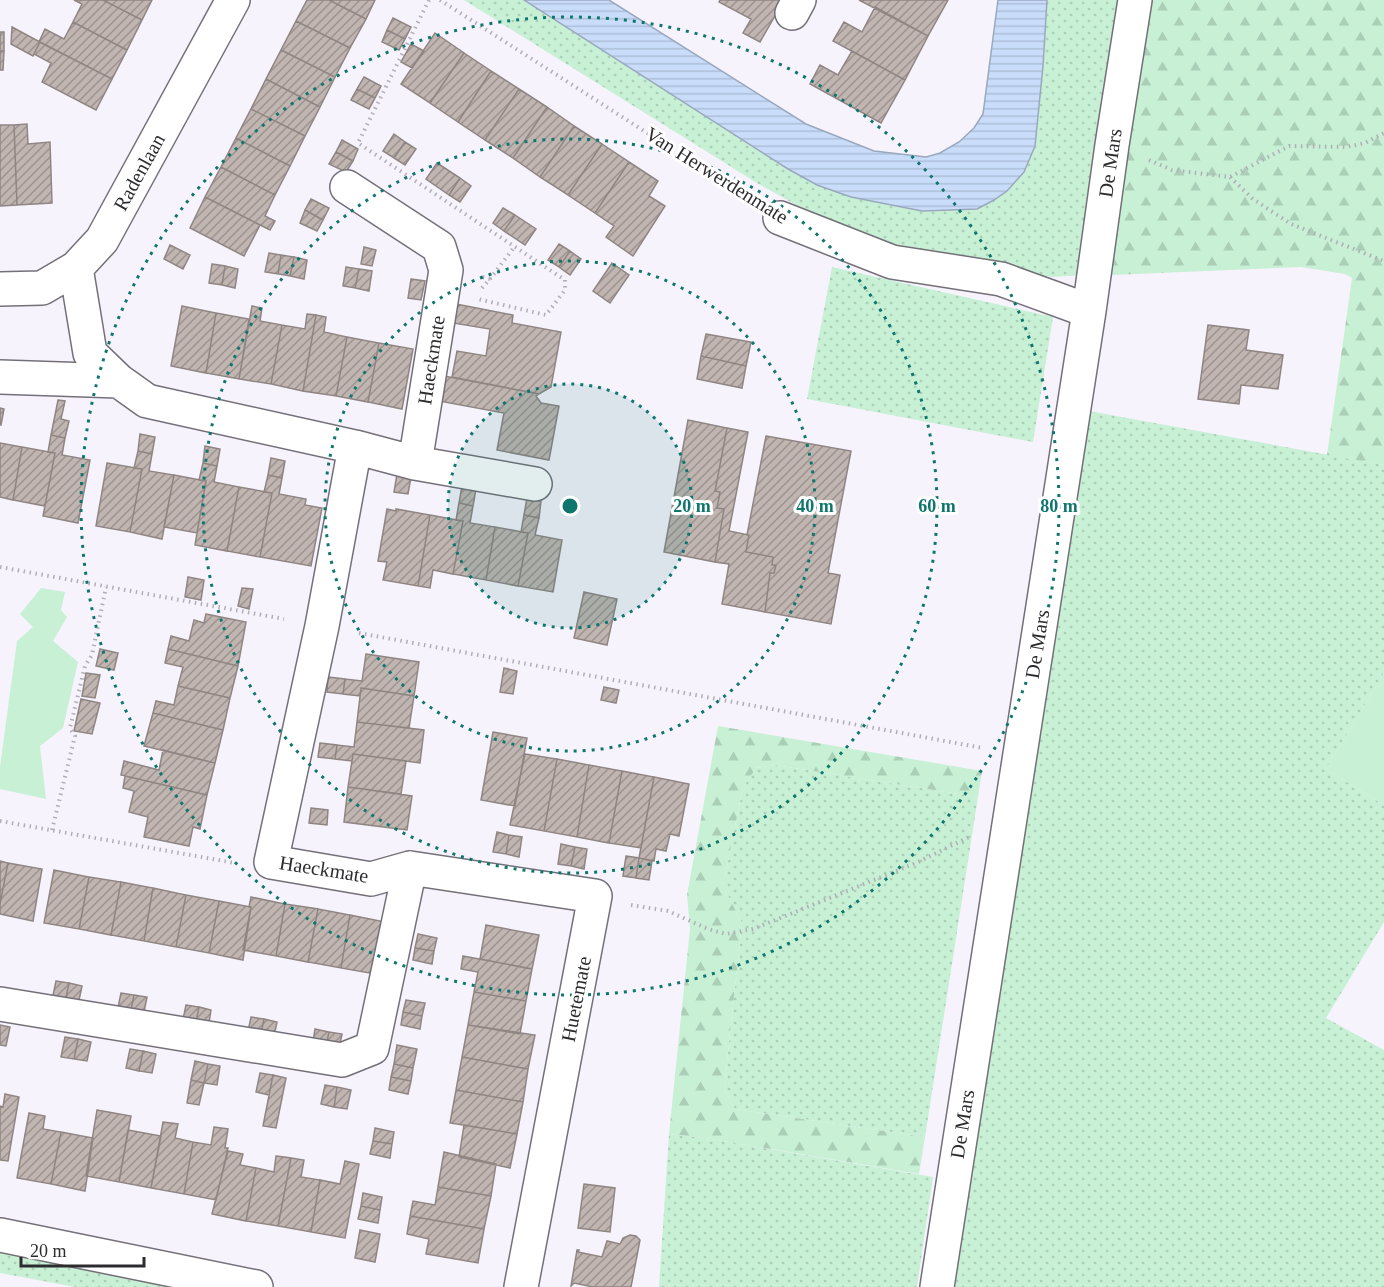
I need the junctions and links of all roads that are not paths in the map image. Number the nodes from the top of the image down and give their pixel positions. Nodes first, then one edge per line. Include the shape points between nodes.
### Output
1 (233, 0) edge
2 (1135, 0) edge
3 (347, 187) dead end
4 (780, 218) road end
5 (76, 268) junction
6 (0, 289) edge
7 (1089, 311) junction
8 (0, 377) edge
9 (120, 381) junction
10 (355, 447) junction
11 (415, 463) junction
12 (535, 484) dead end
13 (410, 868) junction
14 (0, 1004) edge
15 (0, 1235) edge
16 (256, 1287) edge
17 (521, 1287) edge
18 (937, 1287) edge

1 - 5 street, Radenlaan via 102,240
2 - 7 street, De Mars
3 - 11 street, Haeckmate via 439,247 446,270
4 - 7 street, Van Herwerdenmate via 892,262 1001,279
5 - 6 street, Radenlaan via 42,288
5 - 9 street via 90,353
7 - 18 street, De Mars
8 - 9 street
9 - 10 street via 147,401
10 - 11 street
10 - 13 street, Haeckmate via 322,626 270,862 371,879
11 - 12 street
13 - 14 street via 372,1048 342,1060
13 - 17 street, Huetemate via 595,896
15 - 16 street

